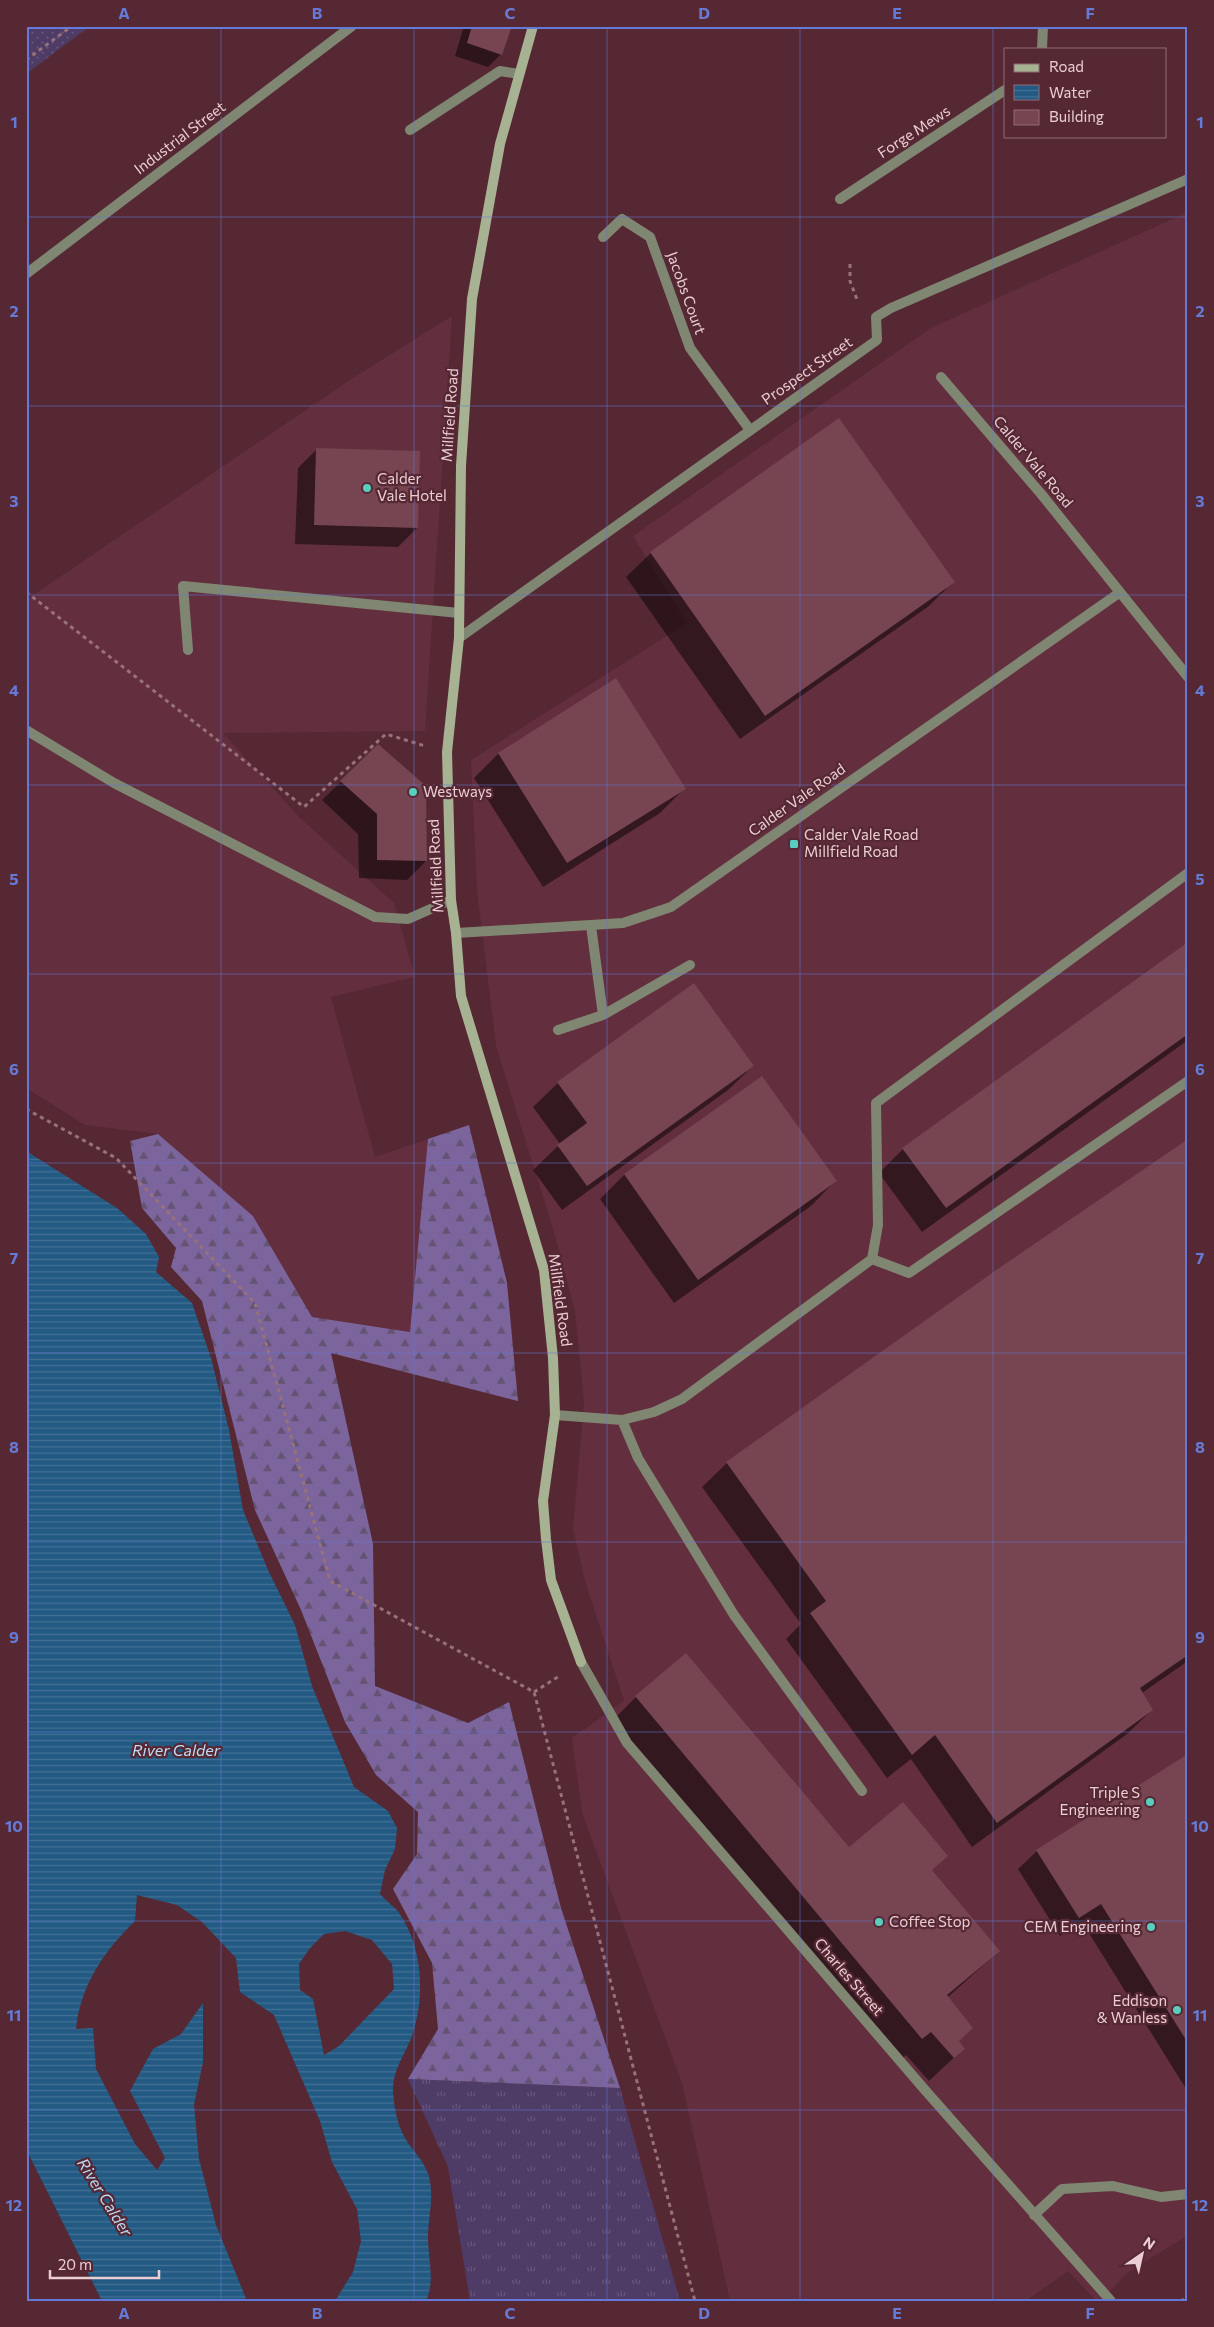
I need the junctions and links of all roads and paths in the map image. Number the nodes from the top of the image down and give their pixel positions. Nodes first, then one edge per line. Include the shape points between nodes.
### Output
1 (72, 26) edge
2 (352, 26) edge
3 (533, 26) edge
4 (1043, 26) edge
5 (1042, 48) edge
6 (26, 60) edge
7 (519, 74) junction
8 (1004, 91) edge
9 (410, 130) dead end
10 (1188, 179) edge
11 (840, 199) dead end
12 (603, 237) dead end
13 (850, 264) dead end
14 (26, 274) edge
15 (876, 317) junction
16 (941, 376) dead end
17 (750, 430) junction
18 (26, 592) edge
19 (1119, 593) junction
20 (459, 613) junction
21 (459, 638) junction
22 (188, 650) dead end
23 (1188, 677) edge
24 (26, 730) edge
25 (447, 752) junction
26 (1188, 873) edge
27 (451, 900) junction
28 (591, 926) junction
29 (456, 933) junction
30 (690, 965) dead end
31 (603, 1015) junction
32 (558, 1030) dead end
33 (1188, 1081) edge
34 (26, 1109) edge
35 (872, 1259) junction
36 (555, 1415) junction
37 (622, 1420) junction
38 (580, 1662) junction
39 (534, 1692) junction
40 (862, 1791) dead end
41 (1188, 2194) edge
42 (1034, 2215) junction
43 (696, 2301) edge
44 (1111, 2301) edge

1 - 6 path
2 - 14 street, Industrial Street
3 - 7 street, Millfield Road
4 - 5 street
7 - 9 street via 500,71
7 - 20 street, Millfield Road via 500,144 472,299 461,466
8 - 11 street, Forge Mews
10 - 15 street
12 - 17 street, Jacobs Court via 622,219 650,237 690,348
13 - 15 path via 850,281 858,302
15 - 17 street, Prospect Street via 877,340
16 - 19 street, Calder Vale Road via 1042,495
17 - 21 street, Prospect Street
18 - 25 path via 304,807 386,734
19 - 23 street, Calder Vale Road
19 - 28 street, Calder Vale Road via 671,907 623,923
20 - 21 street, Millfield Road
20 - 22 street via 184,586
21 - 25 street, Millfield Road
24 - 27 street via 114,783 376,917 408,919
25 - 27 street, Millfield Road
26 - 35 street via 876,1103 878,1225
27 - 29 street, Millfield Road
28 - 29 street, Calder Vale Road
28 - 31 street
29 - 36 street, Millfield Road via 460,996 544,1270
30 - 31 street
31 - 32 street
33 - 35 street via 909,1273
34 - 39 path via 116,1158 255,1303 330,1581
35 - 37 street via 682,1399 654,1412
36 - 37 street
36 - 38 street, Millfield Road via 543,1501 546,1538 551,1580
37 - 40 street via 638,1458 734,1615
38 - 39 path
38 - 42 street, Charles Street via 627,1743
39 - 43 path
41 - 42 street via 1161,2197 1113,2186 1062,2189
42 - 44 street, Charles Street

